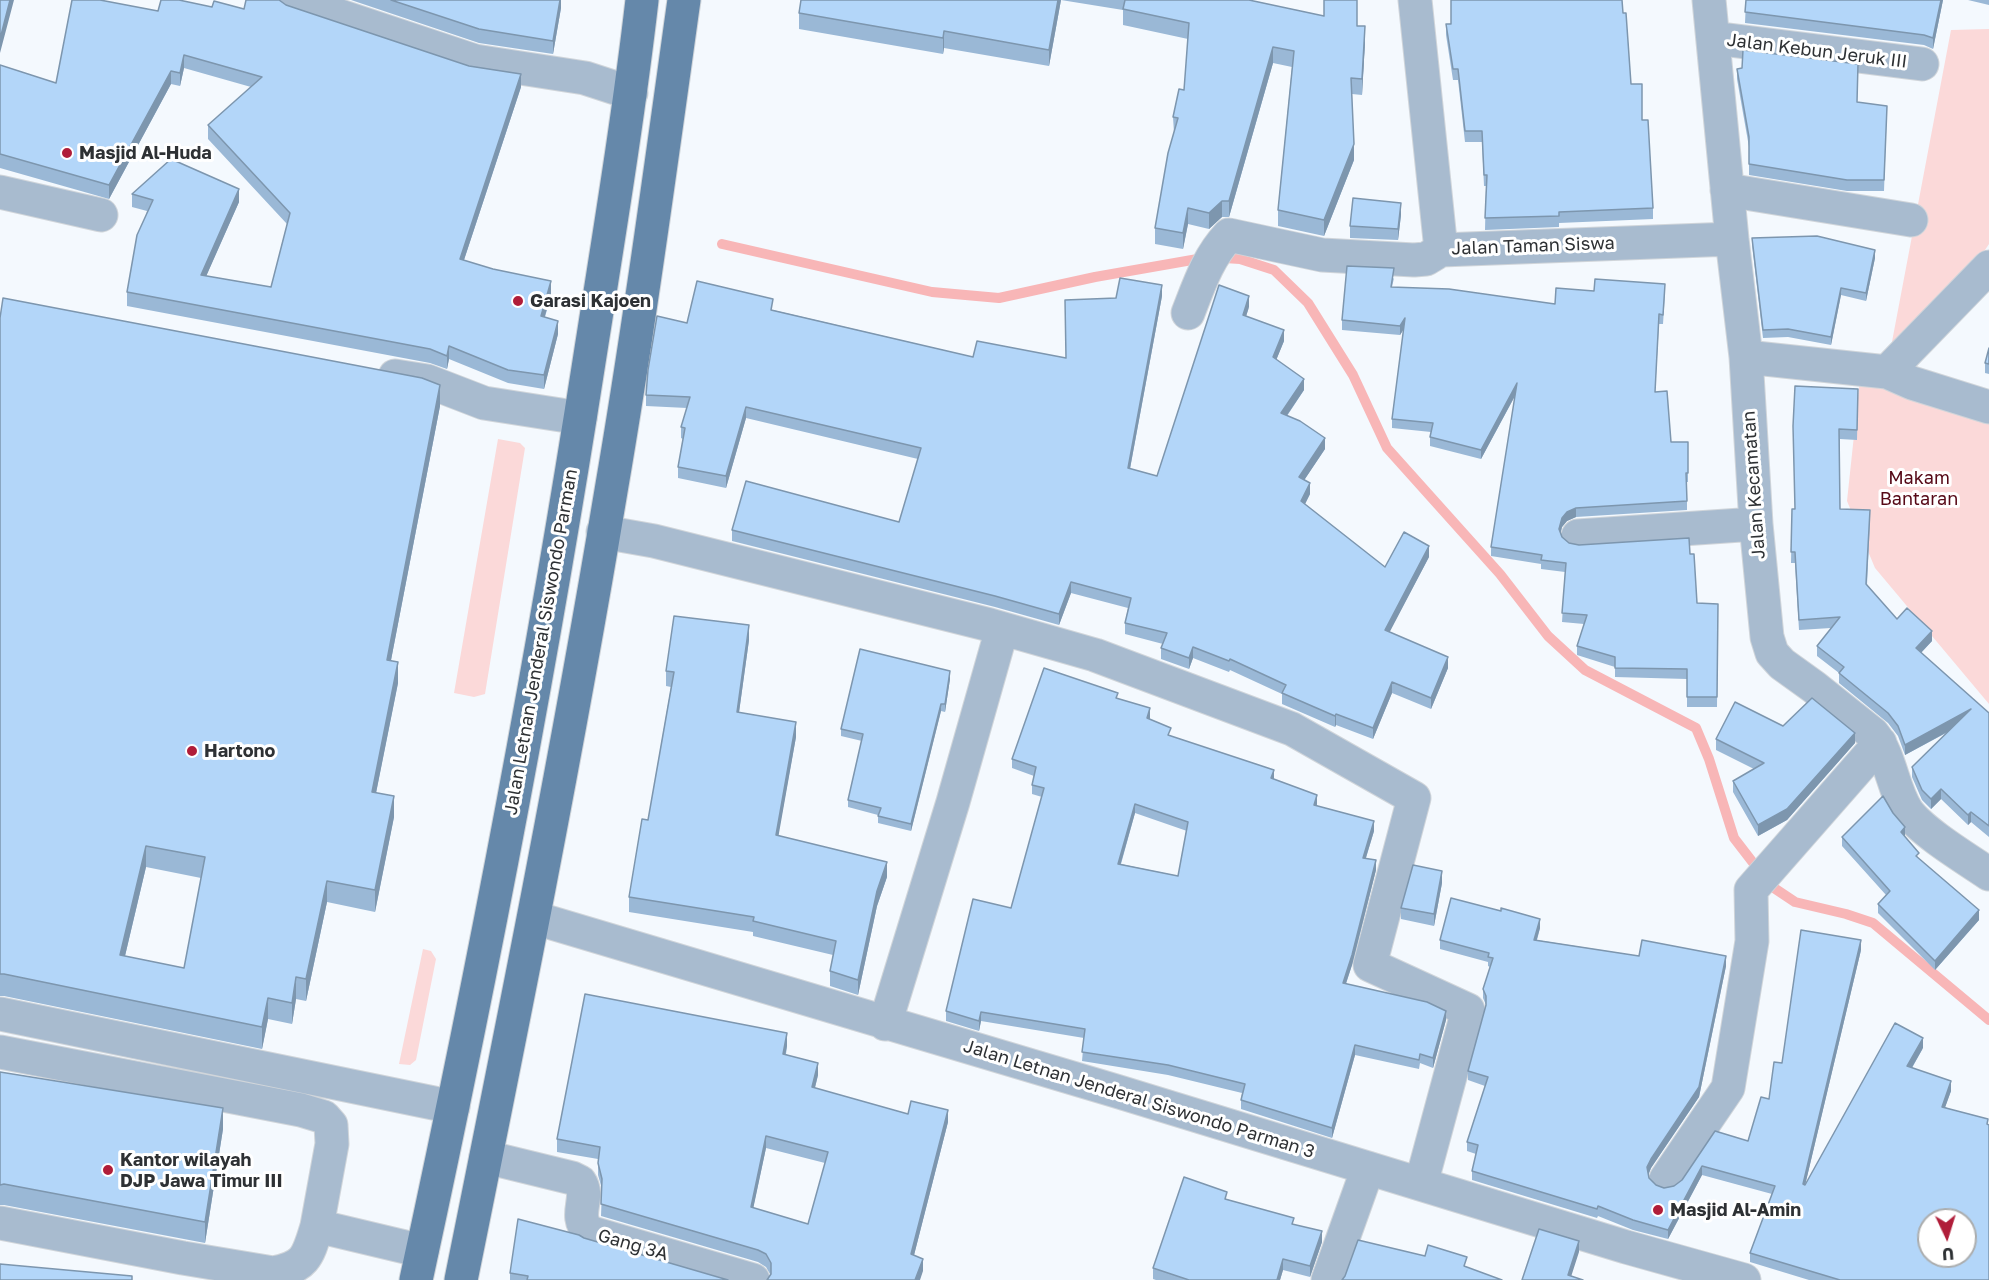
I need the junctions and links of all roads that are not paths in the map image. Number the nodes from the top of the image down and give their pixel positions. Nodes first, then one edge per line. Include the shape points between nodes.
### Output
1 (292, 0) edge
2 (642, 0) edge
3 (684, 0) edge
4 (1415, 0) edge
5 (1709, 0) edge
6 (1713, 38) junction
7 (1922, 64) dead end
8 (631, 93) junction
9 (1727, 190) junction
10 (0, 192) edge
11 (101, 215) dead end
12 (1911, 220) dead end
13 (1732, 239) junction
14 (1441, 250) junction
15 (1989, 267) edge
16 (1188, 313) dead end
17 (1746, 357) junction
18 (363, 370) edge
19 (1887, 372) junction
20 (1989, 407) edge
21 (580, 418) junction
22 (1756, 524) junction
23 (603, 532) junction
24 (1578, 536) dead end
25 (1002, 629) junction
26 (1880, 743) junction
27 (1989, 874) edge
28 (535, 918) junction
29 (0, 1014) edge
30 (885, 1024) junction
31 (0, 1052) edge
32 (453, 1107) junction
33 (486, 1157) junction
34 (1368, 1168) junction
35 (1666, 1179) dead end
36 (1421, 1184) junction
37 (0, 1223) edge
38 (317, 1226) junction
39 (419, 1265) edge
40 (461, 1280) edge
41 (753, 1280) edge
42 (1328, 1280) edge
43 (1744, 1280) edge

1 - 8 street via 475,62 585,78
2 - 8 main road, Jalan Letnan Jenderal Siswondo Parman
3 - 23 main road via 642,297
4 - 14 street, Jalan Taman Siswa
5 - 6 street, Jalan Kecamatan
6 - 7 street, Jalan Kebun Jeruk III
6 - 9 street, Jalan Kecamatan
8 - 21 main road, Jalan Letnan Jenderal Siswondo Parman
9 - 12 street
9 - 13 street, Jalan Kecamatan
10 - 11 street
13 - 14 street, Jalan Taman Siswa
13 - 17 street, Jalan Kecamatan
14 - 16 street via 1426,259 1414,260 1322,255 1229,235 1211,260
15 - 19 street
17 - 19 street
17 - 22 street, Jalan Kecamatan
18 - 21 street via 427,381 484,403
19 - 20 street
21 - 32 main road, Jalan Letnan Jenderal Siswondo Parman via 524,748
22 - 24 street
22 - 26 street, Jalan Kecamatan via 1772,653
23 - 25 street via 654,541
23 - 28 main road
25 - 30 street
25 - 36 street via 1095,655 1292,729 1414,798 1370,965 1468,1010
26 - 27 street, Jalan Kecamatan via 1906,810 1918,824
26 - 35 street via 1759,879 1728,1088
28 - 30 street, Jalan Letnan Jenderal Siswondo Parman 3
28 - 33 main road
29 - 32 street
30 - 34 street, Jalan Letnan Jenderal Siswondo Parman 3
31 - 38 street via 324,1117 331,1125 332,1144
32 - 39 main road, Jalan Letnan Jenderal Siswondo Parman
33 - 40 main road
33 - 41 street, Gang 3A via 580,1182 584,1192 582,1224 589,1232
34 - 36 street, Jalan Letnan Jenderal Siswondo Parman 3
34 - 42 street
36 - 43 street, Jalan Letnan Jenderal Siswondo Parman 3 via 1630,1238
37 - 38 street via 273,1272 299,1265 308,1256
38 - 39 street

